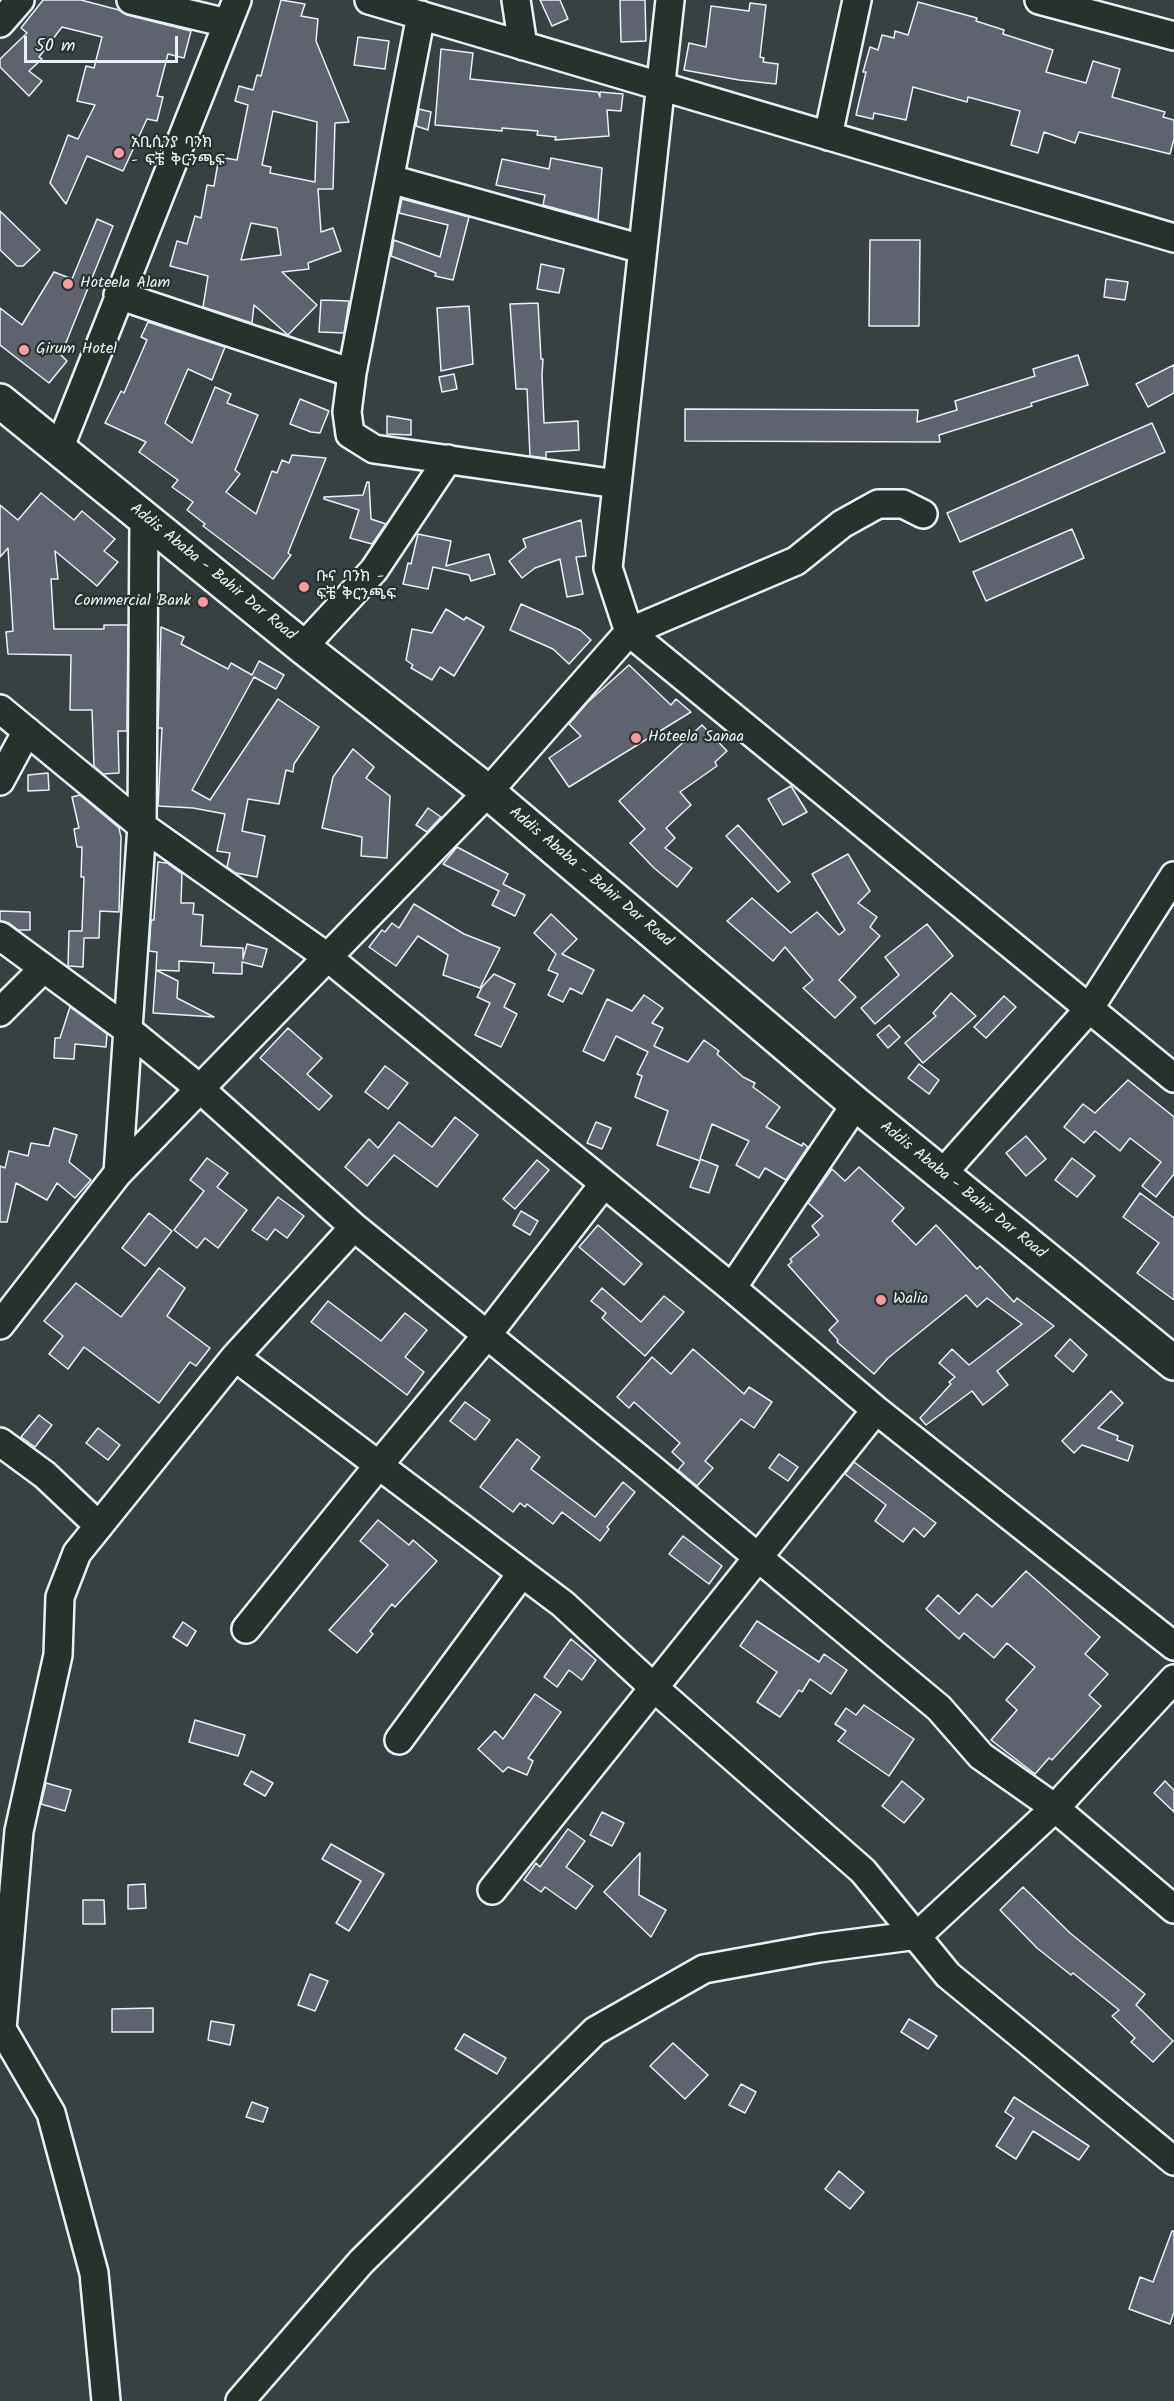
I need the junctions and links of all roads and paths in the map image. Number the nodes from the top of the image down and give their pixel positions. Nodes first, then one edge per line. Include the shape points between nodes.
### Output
1 (20, 0) edge
2 (131, 0) edge
3 (369, 0) edge
4 (516, 0) edge
5 (670, 0) edge
6 (857, 0) edge
7 (1039, 0) edge
8 (232, 11) edge
9 (421, 15) junction
10 (0, 23) edge
11 (1174, 36) edge
12 (523, 46) junction
13 (660, 86) junction
14 (828, 136) junction
15 (390, 179) junction
16 (1174, 238) edge
17 (642, 249) junction
18 (118, 296) junction
19 (352, 374) junction
20 (0, 401) edge
21 (59, 449) junction
22 (448, 459) junction
23 (617, 483) junction
24 (923, 514) dead end
25 (144, 519) junction
26 (629, 632) junction
27 (303, 647) junction
28 (0, 709) edge
29 (27, 731) junction
30 (0, 781) edge
31 (488, 792) junction
32 (142, 826) junction
33 (1174, 876) edge
34 (0, 936) edge
35 (326, 956) junction
36 (44, 968) junction
37 (1089, 1009) junction
38 (0, 1012) edge
39 (128, 1030) junction
40 (1174, 1078) edge
41 (199, 1088) junction
42 (856, 1104) junction
43 (118, 1173) junction
44 (942, 1174) junction
45 (603, 1185) junction
46 (354, 1227) junction
47 (732, 1288) junction
48 (0, 1325) edge
49 (487, 1335) junction
50 (235, 1357) junction
51 (1174, 1363) edge
52 (876, 1410) junction
53 (0, 1442) edge
54 (378, 1466) junction
55 (99, 1526) junction
56 (757, 1557) junction
57 (522, 1573) junction
58 (246, 1629) dead end
59 (1174, 1647) edge
60 (1174, 1679) edge
61 (652, 1686) junction
62 (399, 1740) dead end
63 (1055, 1808) junction
64 (492, 1890) dead end
65 (1174, 1910) edge
66 (918, 1935) junction
67 (1174, 2161) edge
68 (106, 2401) edge
69 (240, 2401) edge

1 - 10 street
2 - 8 street
3 - 9 street
4 - 12 street
5 - 13 street
6 - 14 street
7 - 11 street
8 - 18 street
9 - 12 street
9 - 15 street
12 - 13 street
13 - 14 street
13 - 17 street
14 - 16 street
15 - 17 street
15 - 19 street
17 - 23 street
18 - 19 street
18 - 21 street
19 - 22 street via 347,412 350,434 375,449
20 - 21 highway, Addis Ababa - Bahir Dar Road
21 - 25 highway, Addis Ababa - Bahir Dar Road
22 - 23 street
22 - 27 street via 374,570
23 - 26 street via 608,568
24 - 26 street via 903,504 878,504 842,524 796,561
25 - 27 highway, Addis Ababa - Bahir Dar Road
25 - 32 street
26 - 31 street
26 - 37 street
27 - 31 highway, Addis Ababa - Bahir Dar Road
28 - 29 street
29 - 30 street
29 - 32 street
31 - 35 street
31 - 42 highway, Addis Ababa - Bahir Dar Road
32 - 35 street
32 - 39 street
33 - 37 street
34 - 36 street
35 - 41 street
35 - 45 street
36 - 38 street
36 - 39 street
37 - 40 street
37 - 44 street
39 - 41 street
39 - 43 street
41 - 43 street
41 - 46 street
42 - 44 highway, Addis Ababa - Bahir Dar Road
42 - 47 street
43 - 48 street
44 - 51 highway, Addis Ababa - Bahir Dar Road
45 - 47 street
45 - 49 street
46 - 49 street
46 - 50 street
47 - 52 street
49 - 54 street
49 - 56 street
50 - 54 street
50 - 55 street
52 - 56 street
52 - 59 street
53 - 55 street via 45,1475
54 - 57 street
54 - 58 street
55 - 68 street via 77,1553 60,1597 58,1655 19,1831 2,2030 51,2113 94,2273
56 - 61 street
56 - 63 street via 939,1708 981,1756
57 - 61 street via 563,1604
57 - 62 street
60 - 63 street
61 - 64 street
61 - 66 street via 863,1871
63 - 65 street
63 - 66 street
66 - 67 street via 948,1975
66 - 69 street via 704,1969 595,2031 361,2262

